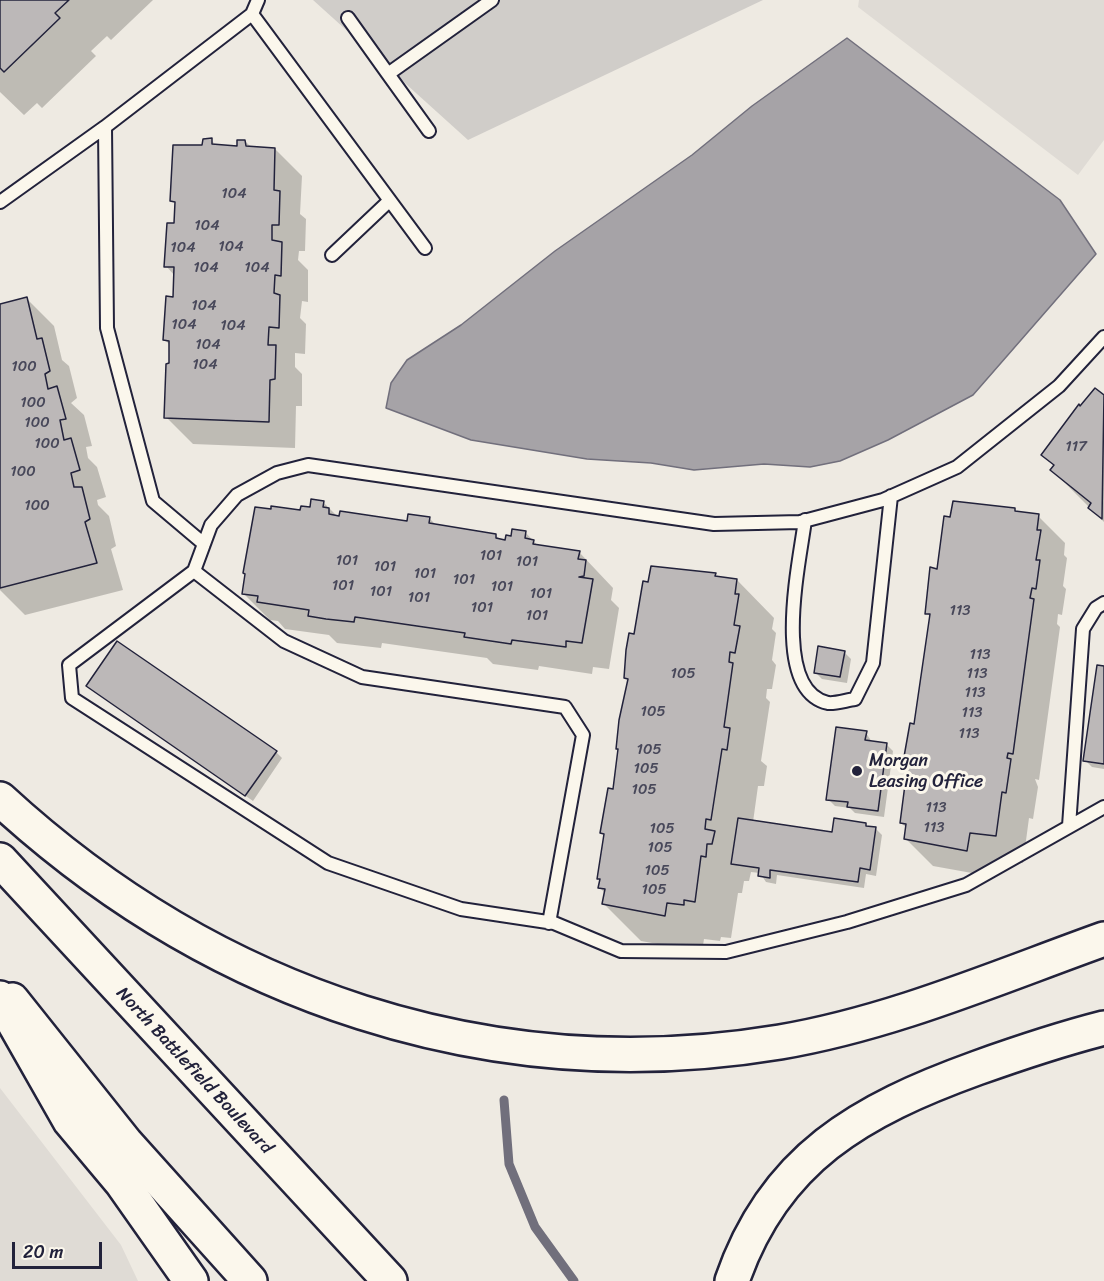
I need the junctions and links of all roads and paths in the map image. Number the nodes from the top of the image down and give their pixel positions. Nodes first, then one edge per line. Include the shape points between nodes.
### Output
1 (258, 0) edge
2 (492, 0) edge
3 (252, 14) junction
4 (348, 18) dead end
5 (388, 74) junction
6 (105, 127) junction
7 (429, 131) dead end
8 (0, 202) edge
9 (388, 202) junction
10 (425, 248) dead end
11 (332, 255) dead end
12 (1104, 337) edge
13 (891, 496) junction
14 (805, 520) junction
15 (204, 544) junction
16 (194, 571) junction
17 (1104, 603) edge
18 (0, 799) edge
19 (1104, 807) edge
20 (1069, 826) junction
21 (0, 860) edge
22 (549, 923) junction
23 (1104, 939) edge
24 (0, 985) edge
25 (0, 998) edge
26 (1104, 1028) edge
27 (191, 1281) edge
28 (250, 1281) edge
29 (390, 1281) edge
30 (732, 1281) edge

1 - 3 lane
2 - 5 lane
3 - 6 lane
3 - 9 lane
4 - 5 lane
5 - 7 lane
6 - 8 lane
6 - 15 lane via 107,328 153,501
9 - 10 lane
9 - 11 lane
12 - 13 lane via 1059,386 957,467
13 - 14 lane
13 - 14 lane via 873,663 855,699 828,703 809,692 794,662 792,616
14 - 15 lane via 714,524 308,465 277,473 237,495 211,525
15 - 16 lane
16 - 22 lane via 284,641 362,677 565,707 583,735
16 - 22 lane via 69,665 72,698 328,863 461,909
17 - 20 lane via 1096,608 1083,629
18 - 23 main road via 57,850 100,881 194,941 247,968 348,1010 503,1047 548,1052 673,1053 782,1041 895,1013
19 - 20 lane
20 - 22 lane via 966,885 847,922 726,952 621,951
21 - 29 main road, North Battlefield Boulevard
24 - 28 main road via 126,1143
25 - 27 main road via 69,1121 122,1183
26 - 30 main road via 967,1072 909,1095 853,1124 807,1160 775,1195 756,1224

